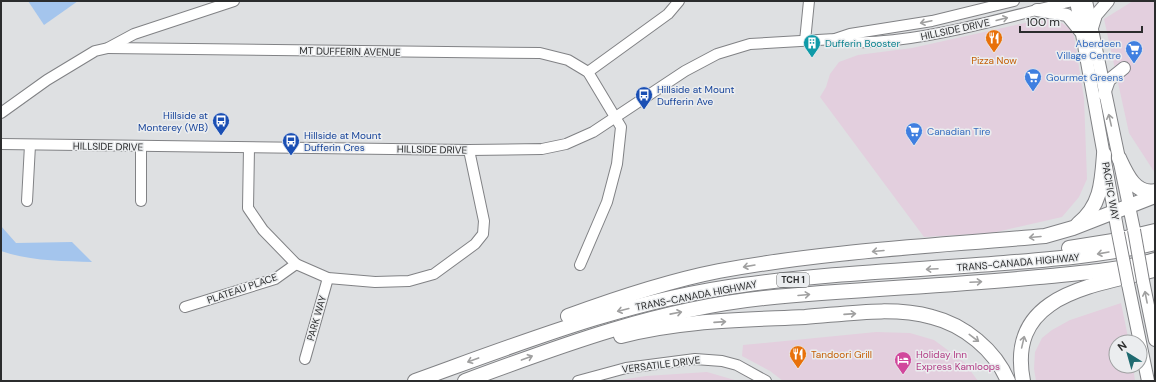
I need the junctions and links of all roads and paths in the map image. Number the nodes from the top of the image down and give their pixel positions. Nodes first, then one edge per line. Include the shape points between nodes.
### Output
1 (234, 1) edge
2 (679, 1) edge
3 (809, 1) edge
4 (1014, 1) edge
5 (1075, 1) edge
6 (1086, 1) edge
7 (1108, 1) edge
8 (1036, 10) junction
9 (1087, 31) junction
10 (835, 38) junction
11 (805, 41) junction
12 (108, 48) junction
13 (1097, 59) junction
14 (588, 72) junction
15 (1104, 94) junction
16 (1, 114) edge
17 (615, 118) junction
18 (1, 144) edge
19 (30, 145) junction
20 (141, 146) junction
21 (249, 148) junction
22 (469, 150) junction
23 (1104, 154) junction
24 (1118, 158) junction
25 (1155, 191) edge
26 (1155, 196) edge
27 (26, 201) dead end
28 (141, 201) dead end
29 (1128, 206) junction
30 (1115, 212) junction
31 (1073, 228) junction
32 (1155, 230) edge
33 (1155, 242) edge
34 (1155, 260) edge
35 (296, 264) junction
36 (580, 265) dead end
37 (980, 265) junction
38 (1155, 270) edge
39 (328, 278) junction
40 (185, 306) dead end
41 (1155, 340) edge
42 (498, 350) junction
43 (544, 352) junction
44 (305, 359) dead end
45 (415, 381) edge
46 (465, 381) edge
47 (578, 381) edge
48 (766, 381) edge
49 (1008, 381) edge
50 (1023, 381) edge
51 (1148, 381) edge

1 - 12 street via 134,34
2 - 14 street via 668,14
3 - 11 street
4 -> 10 street, HILLSIDE DRIVE via 932,21
5 - 8 street, HILLSIDE DRIVE
5 - 9 main road, PACIFIC WAY
6 - 9 main road, PACIFIC WAY
7 - 9 main road
8 - 9 main road via 1067,15
10 -> 8 street, HILLSIDE DRIVE via 850,43 909,38
9 - 13 main road, PACIFIC WAY
9 - 23 main road, PACIFIC WAY
10 - 11 street, HILLSIDE DRIVE
11 - 17 street, HILLSIDE DRIVE via 750,44 717,54 685,71
12 - 14 street, MT DUFFERIN AVENUE via 540,53 568,60
12 - 16 street via 82,58
13 - 15 main road, PACIFIC WAY
13 - 15 main road via 1107,70 1124,68 1109,80
14 - 17 street
24 -> 15 main road, PACIFIC WAY
17 - 22 street, HILLSIDE DRIVE via 593,132 566,144 542,149
17 - 36 street via 621,127 617,164 607,202
18 - 19 street, HILLSIDE DRIVE
19 - 20 street, HILLSIDE DRIVE
19 - 27 street
20 - 21 street, HILLSIDE DRIVE
20 - 28 street
21 - 22 street, HILLSIDE DRIVE
21 - 35 street via 248,208 263,230
22 - 39 street via 484,222 483,234 475,244 434,274 409,281 375,282
23 - 30 main road, PACIFIC WAY
23 - 31 highway via 1097,203 1087,217
24 - 25 highway via 1139,189
24 - 29 main road, PACIFIC WAY
26 - 29 highway
29 - 30 highway
41 -> 29 main road, PACIFIC WAY, bridge
30 - 31 highway
30 - 51 main road, PACIFIC WAY, bridge
31 -> 42 highway via 1045,236 795,258 718,271 599,305 557,321
32 - 37 highway via 1106,242 1026,253
33 -> 37 highway, TRANS-CANADA HIGHWAY / TCH 1 via 1061,259
43 -> 34 highway, TRANS-CANADA HIGHWAY / TCH 1 via 652,318 737,302 1000,281 1118,268
35 - 39 street
35 - 40 street, PLATEAU PLACE via 275,279
37 -> 42 highway, TRANS-CANADA HIGHWAY / TCH 1 via 727,287 602,315
50 -> 38 highway via 1021,363 1024,339 1031,322 1042,310 1059,298 1079,290
39 - 44 street, PARK WAY
42 -> 45 highway, TRANS-CANADA HIGHWAY / TCH 1
46 -> 43 highway, TRANS-CANADA HIGHWAY / TCH 1
43 -> 49 highway via 584,346 623,335 678,325 872,312 907,313 933,317 961,329 990,352
47 - 48 street, VERSATILE DRIVE via 626,368 695,359 737,365

